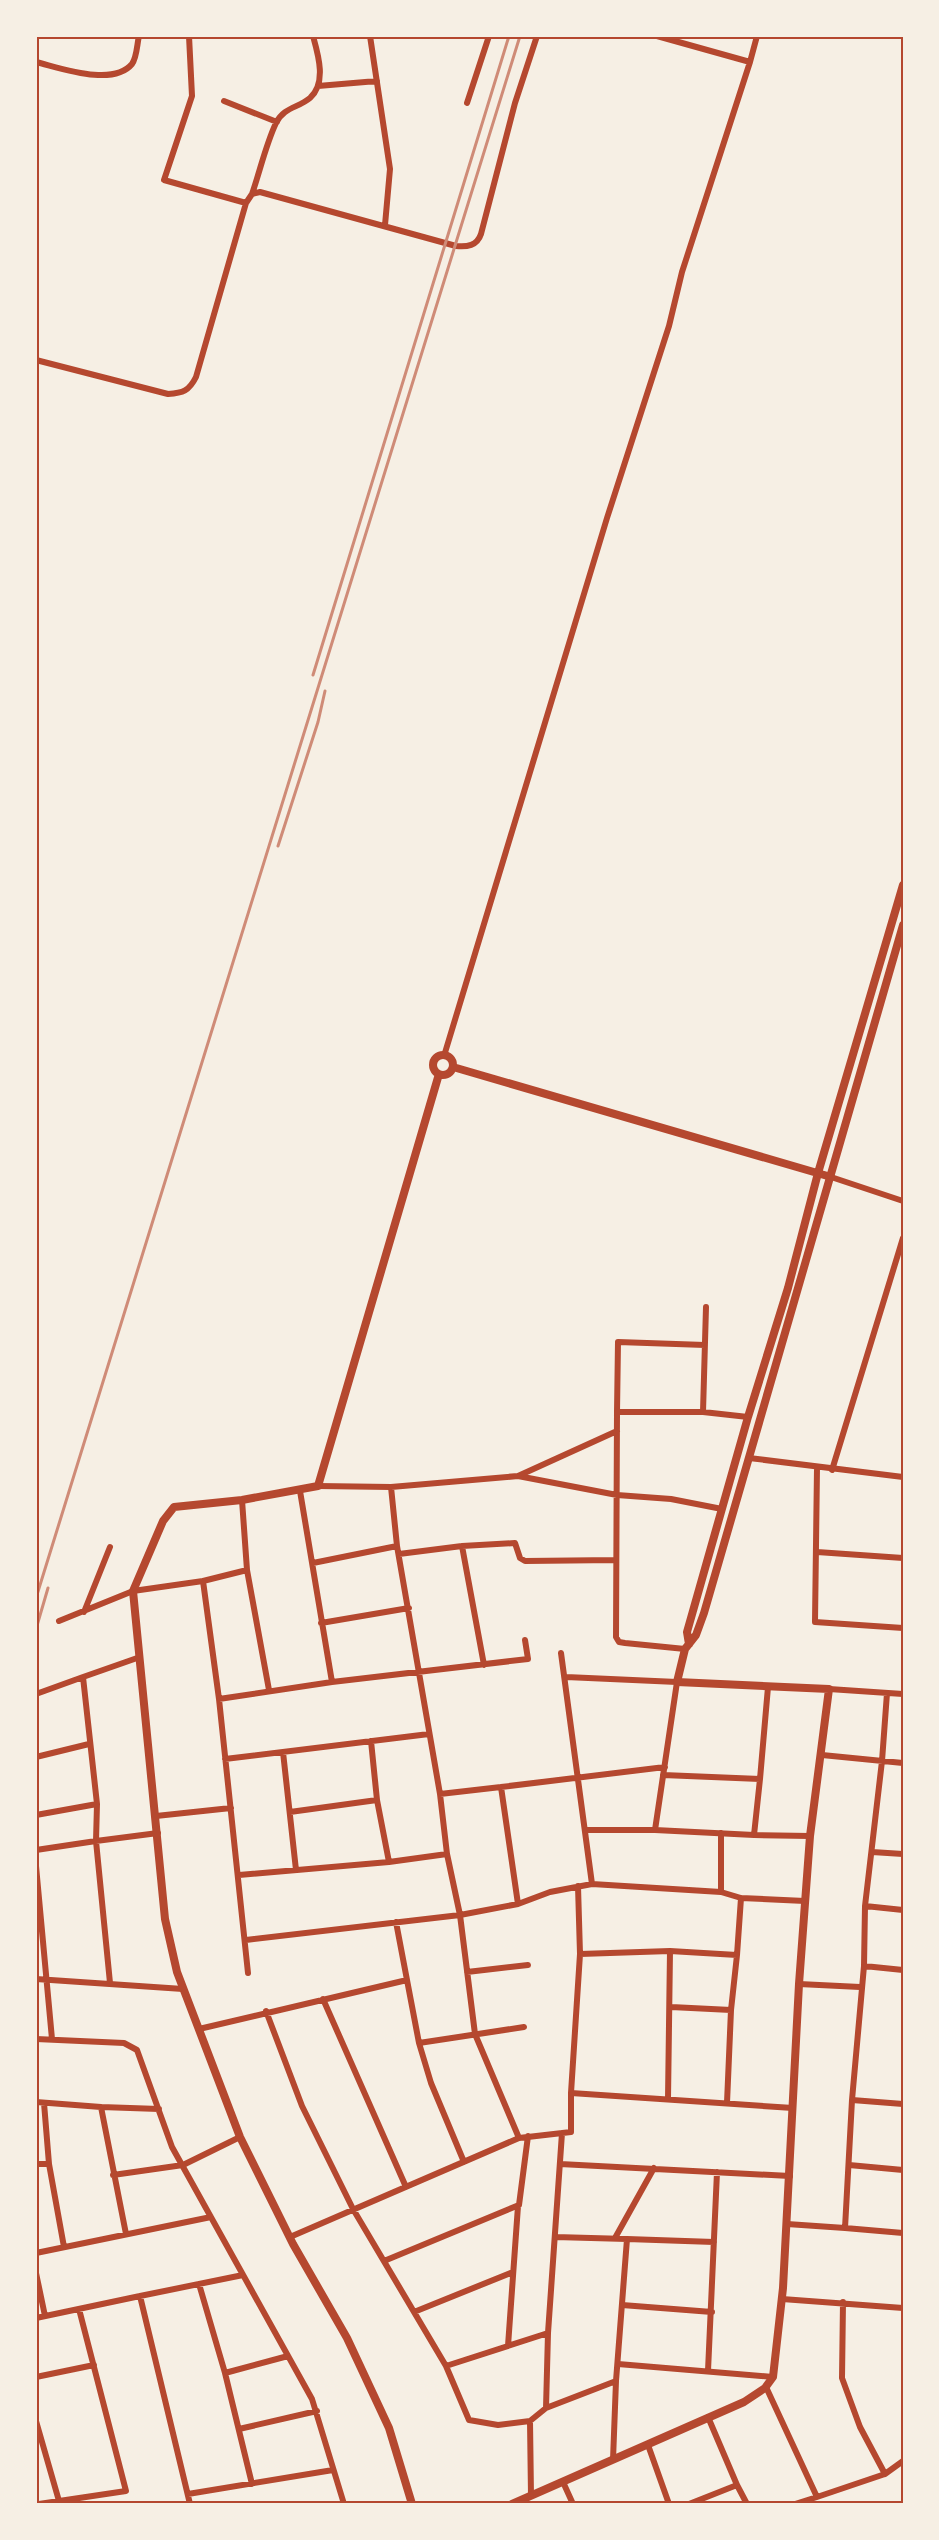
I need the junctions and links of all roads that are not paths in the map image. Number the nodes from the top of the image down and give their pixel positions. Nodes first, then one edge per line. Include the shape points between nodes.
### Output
1 (139, 36) edge
2 (189, 36) edge
3 (313, 36) edge
4 (370, 36) edge
5 (489, 36) edge
6 (537, 36) edge
7 (657, 36) edge
8 (757, 36) edge
9 (36, 62) edge
10 (750, 62) junction
11 (377, 81) junction
12 (318, 86) junction
13 (224, 101) dead end
14 (467, 103) dead end
15 (277, 122) junction
16 (252, 194) junction
17 (246, 203) junction
18 (385, 225) junction
19 (36, 360) edge
20 (903, 885) edge
21 (902, 930) edge
22 (880, 966) junction
23 (890, 969) junction
24 (444, 1056) junction
25 (453, 1067) junction
26 (439, 1074) junction
27 (818, 1173) junction
28 (831, 1177) junction
29 (903, 1201) edge
30 (903, 1238) edge
31 (706, 1308) dead end
32 (705, 1345) junction
33 (616, 1412) junction
34 (703, 1412) junction
35 (747, 1417) junction
36 (617, 1431) junction
37 (749, 1458) junction
38 (817, 1468) junction
39 (832, 1470) junction
40 (518, 1476) junction
41 (903, 1476) edge
42 (318, 1486) junction
43 (391, 1487) junction
44 (300, 1491) junction
45 (617, 1495) junction
46 (242, 1500) junction
47 (722, 1509) junction
48 (110, 1546) dead end
49 (397, 1546) junction
50 (462, 1546) junction
51 (817, 1552) junction
52 (399, 1554) junction
53 (903, 1558) edge
54 (616, 1560) junction
55 (313, 1563) junction
56 (248, 1570) junction
57 (203, 1581) junction
58 (133, 1591) junction
59 (409, 1608) junction
60 (84, 1612) junction
61 (59, 1621) dead end
62 (321, 1623) junction
63 (903, 1628) edge
64 (525, 1640) dead end
65 (687, 1646) junction
66 (561, 1653) dead end
67 (140, 1657) junction
68 (484, 1665) junction
69 (418, 1672) junction
70 (82, 1677) junction
71 (566, 1677) junction
72 (332, 1682) junction
73 (677, 1682) junction
74 (768, 1687) junction
75 (829, 1689) junction
76 (269, 1690) junction
77 (887, 1693) junction
78 (36, 1694) edge
79 (903, 1694) edge
80 (219, 1699) junction
81 (429, 1734) junction
82 (371, 1741) junction
83 (89, 1744) junction
84 (283, 1752) junction
85 (822, 1755) junction
86 (36, 1757) edge
87 (225, 1759) junction
88 (882, 1761) junction
89 (903, 1763) edge
90 (665, 1767) junction
91 (663, 1775) junction
92 (576, 1777) junction
93 (760, 1779) junction
94 (501, 1787) junction
95 (440, 1794) junction
96 (377, 1800) junction
97 (97, 1804) junction
98 (231, 1808) junction
99 (290, 1812) junction
100 (36, 1815) edge
101 (156, 1816) junction
102 (586, 1830) junction
103 (655, 1830) junction
104 (158, 1833) junction
105 (721, 1833) junction
106 (754, 1835) junction
107 (810, 1836) junction
108 (96, 1841) junction
109 (36, 1850) edge
110 (872, 1852) junction
111 (447, 1854) junction
112 (903, 1854) edge
113 (389, 1862) junction
114 (36, 1866) edge
115 (296, 1870) junction
116 (238, 1875) junction
117 (592, 1884) junction
118 (578, 1886) junction
119 (721, 1892) junction
120 (741, 1898) junction
121 (805, 1901) junction
122 (518, 1904) junction
123 (865, 1906) junction
124 (903, 1910) edge
125 (460, 1915) junction
126 (39, 1919) edge
127 (396, 1922) junction
128 (246, 1940) junction
129 (670, 1951) junction
130 (580, 1954) junction
131 (737, 1955) junction
132 (528, 1965) dead end
133 (864, 1966) junction
134 (903, 1970) edge
135 (468, 1972) junction
136 (248, 1973) dead end
137 (36, 1979) edge
138 (47, 1980) junction
139 (407, 1980) junction
140 (110, 1983) junction
141 (799, 1984) junction
142 (860, 1987) junction
143 (183, 1989) junction
144 (323, 1999) junction
145 (671, 2007) junction
146 (730, 2010) junction
147 (266, 2011) junction
148 (524, 2027) dead end
149 (199, 2029) junction
150 (475, 2034) junction
151 (36, 2039) edge
152 (52, 2039) junction
153 (419, 2043) junction
154 (571, 2092) junction
155 (668, 2099) junction
156 (852, 2100) junction
157 (36, 2102) edge
158 (44, 2103) junction
159 (727, 2103) junction
160 (903, 2104) edge
161 (101, 2107) junction
162 (793, 2108) junction
163 (159, 2109) junction
164 (562, 2133) junction
165 (528, 2136) junction
166 (240, 2137) junction
167 (519, 2138) junction
168 (464, 2162) junction
169 (36, 2164) edge
170 (49, 2164) junction
171 (560, 2164) junction
172 (183, 2165) junction
173 (849, 2165) junction
174 (654, 2168) junction
175 (903, 2170) edge
176 (717, 2172) junction
177 (113, 2175) junction
178 (790, 2176) junction
179 (406, 2187) junction
180 (518, 2206) junction
181 (353, 2210) junction
182 (211, 2217) junction
183 (787, 2224) junction
184 (845, 2228) junction
185 (903, 2233) edge
186 (126, 2234) junction
187 (290, 2237) junction
188 (555, 2237) junction
189 (615, 2238) junction
190 (627, 2239) junction
191 (714, 2242) junction
192 (64, 2247) junction
193 (36, 2253) edge
194 (384, 2261) junction
195 (36, 2272) edge
196 (513, 2272) junction
197 (243, 2275) junction
198 (199, 2284) junction
199 (140, 2296) junction
200 (782, 2299) junction
201 (843, 2302) junction
202 (622, 2305) junction
203 (903, 2308) edge
204 (79, 2309) junction
205 (414, 2312) junction
206 (712, 2312) junction
207 (45, 2316) junction
208 (36, 2318) edge
209 (548, 2333) junction
210 (508, 2346) junction
211 (288, 2356) junction
212 (618, 2364) junction
213 (94, 2365) junction
214 (446, 2366) junction
215 (708, 2371) junction
216 (225, 2373) junction
217 (36, 2377) edge
218 (773, 2377) junction
219 (616, 2381) junction
220 (766, 2387) junction
221 (546, 2408) junction
222 (317, 2411) junction
223 (708, 2417) junction
224 (36, 2421) edge
225 (530, 2421) junction
226 (239, 2429) junction
227 (38, 2438) edge
228 (648, 2445) junction
229 (613, 2460) junction
230 (903, 2462) edge
231 (333, 2470) junction
232 (885, 2474) junction
233 (563, 2482) junction
234 (252, 2484) junction
235 (738, 2485) junction
236 (188, 2493) junction
237 (531, 2496) junction
238 (817, 2497) junction
239 (59, 2501) junction
240 (39, 2504) edge
241 (190, 2504) edge
242 (344, 2504) edge
243 (412, 2504) edge
244 (512, 2504) edge
245 (573, 2504) edge
246 (669, 2504) edge
247 (689, 2504) edge
248 (747, 2504) edge
249 (795, 2504) edge

1 - 9 street via 134,62 117,74 91,75
2 - 17 street via 192,96 164,180
3 - 12 street via 320,60
4 - 11 street
5 - 14 street
6 - 18 street via 515,103 480,239 467,247 456,246
7 - 10 street
8 - 10 street
10 - 24 street via 682,272 669,326
11 - 12 street
11 - 18 street via 390,169
12 - 15 street via 310,98 285,110
13 - 15 street
15 - 16 street
16 - 17 street
16 - 18 street via 260,192
17 - 19 street via 190,388 168,394
20 - 22 street
21 - 23 street
22 - 23 street
22 - 27 street
23 - 28 street
24 - 25 street via 452,1061
24 - 26 street via 434,1061 433,1068
25 - 26 street via 447,1074
25 - 27 street
26 - 42 street
27 - 28 street
27 - 35 street via 788,1288
28 - 29 street
28 - 37 street
30 - 39 street
31 - 32 street
32 - 33 street via 618,1342
32 - 34 street
33 - 34 street
33 - 36 street
34 - 35 street
35 - 47 street
36 - 40 street
36 - 45 street
37 - 38 street
37 - 65 street via 704,1614
38 - 39 street
38 - 51 street
39 - 41 street
40 - 43 street
40 - 45 street
42 - 43 street
42 - 44 street
43 - 49 street
44 - 46 street
44 - 55 street
45 - 47 street via 671,1499
45 - 54 street
46 - 56 street
46 - 58 street via 174,1507 163,1521
47 - 65 street via 687,1632
48 - 60 street
49 - 52 street
49 - 55 street
50 - 52 street
50 - 54 street via 515,1543 525,1561
50 - 68 street
51 - 53 street
51 - 63 street via 815,1622
52 - 59 street
54 - 65 street via 619,1642
55 - 62 street
56 - 57 street
56 - 76 street
57 - 58 street
57 - 80 street
58 - 60 street
58 - 67 street
59 - 62 street
59 - 69 street
60 - 61 street
62 - 72 street
64 - 68 street via 528,1659
65 - 73 street
66 - 71 street
67 - 70 street
67 - 101 street
68 - 69 street
69 - 72 street
69 - 81 street
70 - 78 street
70 - 83 street
71 - 73 street
71 - 92 street
72 - 76 street
73 - 74 street
73 - 90 street
74 - 75 street
74 - 93 street
75 - 77 street
75 - 85 street
76 - 80 street
77 - 79 street
77 - 88 street
80 - 87 street
81 - 82 street
81 - 95 street
82 - 84 street
82 - 96 street
83 - 86 street
83 - 97 street
84 - 87 street
84 - 99 street
85 - 88 street
85 - 107 street
87 - 98 street
88 - 89 street
88 - 110 street
90 - 91 street
90 - 92 street
91 - 93 street
91 - 103 street
92 - 94 street
92 - 102 street
93 - 106 street
94 - 95 street
94 - 122 street
95 - 111 street
96 - 99 street
96 - 113 street
97 - 100 street
97 - 108 street
98 - 101 street
98 - 116 street
99 - 115 street
101 - 104 street
102 - 103 street
102 - 117 street
103 - 105 street
104 - 108 street
104 - 143 street via 165,1919
105 - 106 street
105 - 119 street
106 - 107 street
107 - 121 street
108 - 109 street
108 - 140 street
110 - 112 street
110 - 123 street
111 - 113 street
111 - 125 street
113 - 115 street
114 - 126 street
115 - 116 street
116 - 128 street
117 - 118 street
117 - 119 street
118 - 122 street
118 - 130 street
119 - 120 street
120 - 121 street
120 - 131 street
121 - 141 street
122 - 125 street
123 - 124 street
123 - 133 street
125 - 127 street
125 - 135 street
126 - 138 street
127 - 128 street
127 - 139 street
128 - 136 street
129 - 130 street
129 - 131 street
129 - 145 street
130 - 154 street
131 - 146 street
132 - 135 street
133 - 134 street
133 - 142 street
135 - 150 street
137 - 138 street
138 - 140 street
138 - 152 street
139 - 144 street
139 - 153 street
140 - 143 street
141 - 142 street
141 - 162 street
142 - 156 street
143 - 149 street
144 - 147 street
144 - 179 street
145 - 146 street
145 - 155 street
146 - 159 street
147 - 149 street
147 - 181 street via 302,2106
148 - 150 street
149 - 166 street
150 - 153 street
150 - 167 street
151 - 152 street
152 - 163 street via 124,2043 133,2047
153 - 168 street
154 - 155 street
154 - 164 street via 571,2132
155 - 159 street
156 - 160 street
156 - 173 street
157 - 158 street
158 - 161 street
158 - 170 street
159 - 162 street
161 - 163 street
161 - 177 street
162 - 178 street
163 - 172 street
164 - 165 street
164 - 171 street
165 - 167 street
165 - 180 street
166 - 172 street
166 - 187 street
167 - 168 street
168 - 179 street
169 - 170 street
170 - 192 street
171 - 174 street
171 - 188 street
172 - 177 street
172 - 182 street
173 - 175 street
173 - 184 street
174 - 176 street
174 - 189 street
176 - 178 street
176 - 191 street
177 - 186 street
178 - 183 street
179 - 181 street
180 - 194 street
180 - 196 street
181 - 187 street
181 - 194 street
182 - 186 street
182 - 197 street
183 - 184 street
183 - 200 street
184 - 185 street
186 - 192 street
187 - 243 street via 347,2338 389,2428
188 - 189 street
188 - 209 street
189 - 190 street
190 - 191 street
190 - 202 street
191 - 206 street
192 - 193 street
194 - 205 street
195 - 207 street
196 - 205 street
196 - 210 street
197 - 198 street
197 - 211 street
198 - 199 street
198 - 216 street
199 - 204 street
199 - 236 street
200 - 201 street
200 - 218 street
201 - 203 street
201 - 232 street via 842,2378 860,2427
202 - 206 street
202 - 212 street
204 - 207 street
204 - 213 street
205 - 214 street
206 - 215 street
207 - 208 street
209 - 210 street
209 - 221 street
210 - 214 street
211 - 216 street
211 - 222 street
212 - 215 street
212 - 219 street
213 - 217 street
213 - 239 street via 126,2491
214 - 225 street via 469,2421 498,2425
215 - 218 street
216 - 226 street
218 - 220 street
219 - 221 street
219 - 229 street
220 - 223 street via 744,2402
220 - 238 street
221 - 225 street
222 - 226 street
222 - 231 street
223 - 228 street
223 - 235 street
224 - 227 street
225 - 237 street
226 - 234 street
227 - 239 street
228 - 229 street
228 - 246 street
229 - 233 street
230 - 232 street
231 - 234 street
231 - 242 street
232 - 238 street
233 - 237 street
233 - 245 street
234 - 236 street
235 - 247 street
235 - 248 street
236 - 241 street
237 - 244 street
238 - 249 street
239 - 240 street

